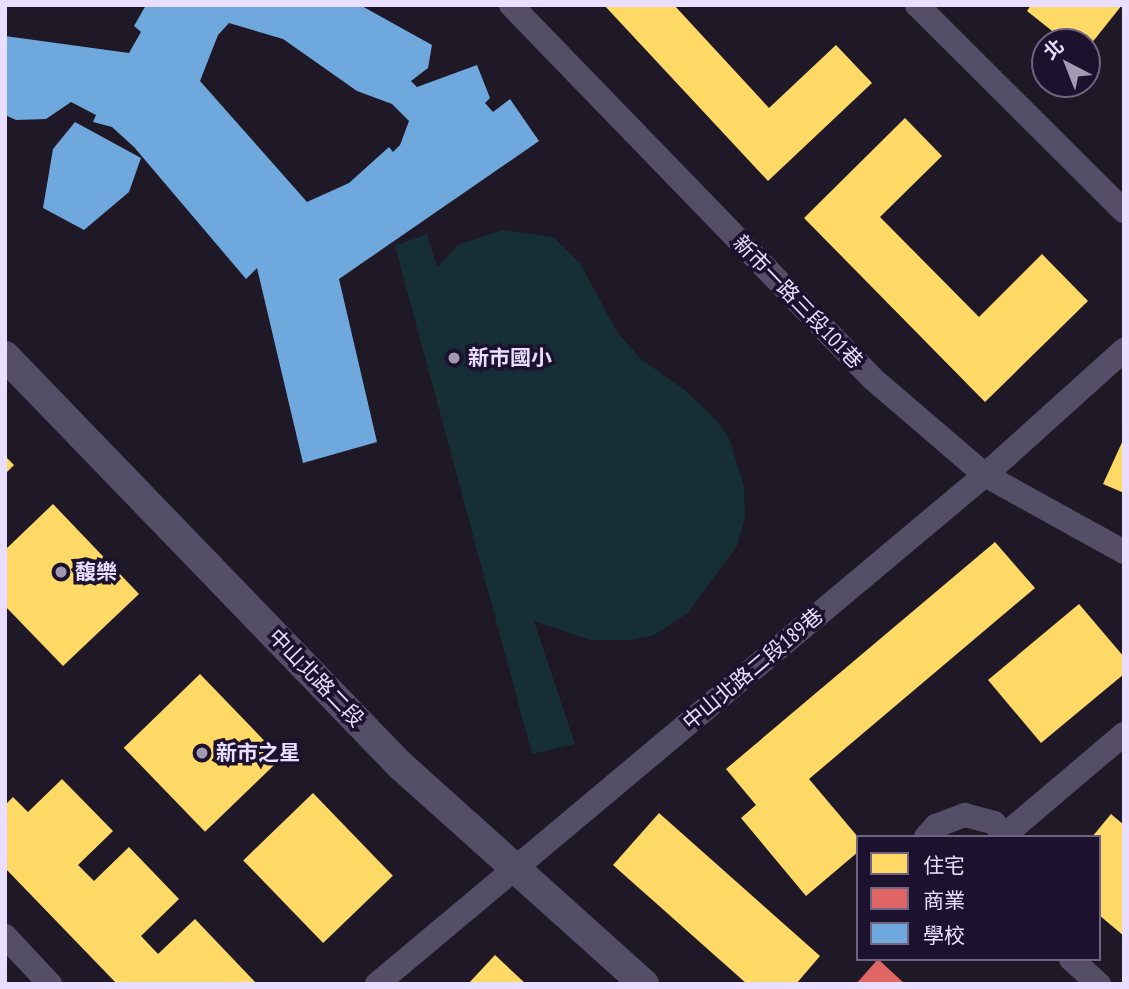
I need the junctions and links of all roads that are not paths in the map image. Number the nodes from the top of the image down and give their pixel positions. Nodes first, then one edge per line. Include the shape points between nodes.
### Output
1 (511, 5) edge
2 (916, 5) edge
3 (1124, 211) edge
4 (1124, 350) edge
5 (5, 355) edge
6 (985, 475) junction
7 (1124, 552) edge
8 (1124, 734) edge
9 (928, 835) edge
10 (1006, 835) edge
11 (517, 866) junction
12 (5, 936) edge
13 (1073, 961) edge
14 (50, 984) edge
15 (377, 984) edge
16 (644, 984) edge
17 (1099, 984) edge

1 - 6 street, 新市一路三段101巷 via 873,379
2 - 3 street
4 - 6 street, 中山北路二段189巷
5 - 11 street, 中山北路二段 via 400,765
6 - 7 street, 新市一路三段101巷
6 - 11 street, 中山北路二段189巷
8 - 10 street
9 - 10 street via 936,826 965,815 987,820
11 - 15 street, 中山北路二段189巷
11 - 16 street, 中山北路二段
12 - 14 street
13 - 17 street

